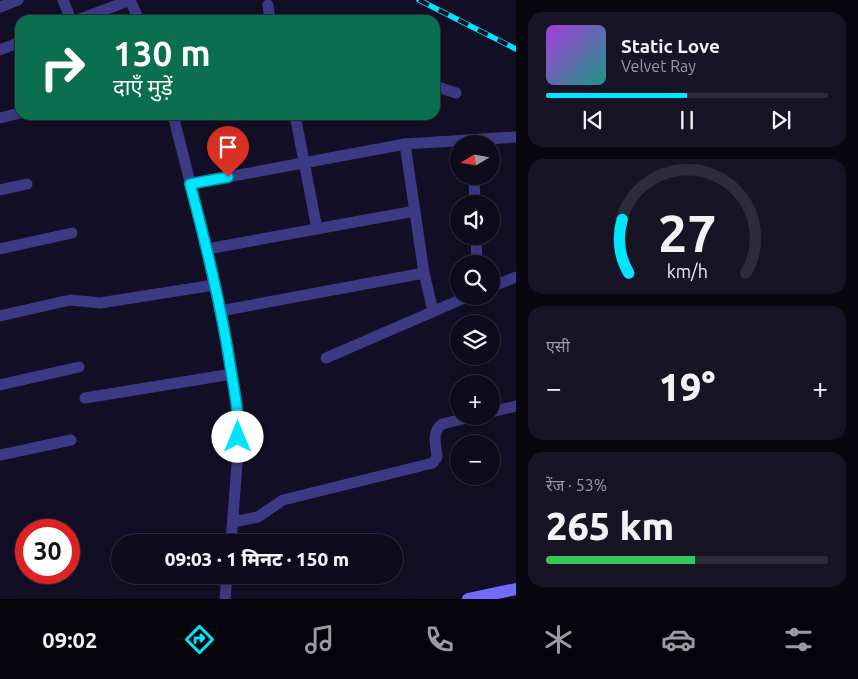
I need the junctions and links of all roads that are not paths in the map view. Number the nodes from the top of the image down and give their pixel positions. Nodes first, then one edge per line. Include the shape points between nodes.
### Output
1 (18, 0) edge
2 (63, 0) edge
3 (130, 0) edge
4 (268, 5) dead end
5 (0, 7) edge
6 (69, 15) edge
7 (91, 15) edge
8 (137, 15) edge
9 (269, 15) edge
10 (15, 44) edge
11 (0, 50) edge
12 (440, 88) edge
13 (456, 93) dead end
14 (15, 114) edge
15 (0, 118) edge
16 (176, 120) edge
17 (296, 120) edge
18 (516, 137) edge
19 (405, 144) junction
20 (305, 162) junction
21 (27, 184) dead end
22 (190, 184) junction
23 (0, 190) edge
24 (415, 211) junction
25 (316, 229) junction
26 (72, 233) dead end
27 (207, 248) junction
28 (0, 249) edge
29 (424, 274) junction
30 (516, 277) edge
31 (500, 283) edge
32 (214, 285) junction
33 (450, 304) edge
34 (220, 311) junction
35 (433, 311) junction
36 (0, 316) edge
37 (326, 358) dead end
38 (79, 367) dead end
39 (232, 374) junction
40 (0, 385) edge
41 (85, 398) dead end
42 (516, 406) edge
43 (500, 410) edge
44 (450, 422) edge
45 (71, 440) dead end
46 (0, 455) edge
47 (233, 522) junction
48 (232, 534) edge
49 (226, 584) edge
50 (516, 588) edge
51 (225, 599) edge
52 (468, 599) edge

1 - 5 street
2 - 6 street
3 - 7 street
3 - 8 street
4 - 9 street
10 - 11 street
12 - 13 street
14 - 15 street
16 - 22 street
17 - 20 street
18 - 19 street
19 - 20 street
19 - 24 street
20 - 22 street
20 - 25 street
21 - 23 street
22 - 27 street
24 - 25 street
24 - 29 street
25 - 27 street
26 - 28 street
27 - 32 street
29 - 34 street
29 - 35 street
30 - 31 street
32 - 34 street
32 - 36 street via 96,304 70,300
33 - 35 street
34 - 39 street
35 - 37 street
38 - 40 street
39 - 41 street
39 - 47 street via 238,424
42 - 43 street
44 - 47 street via 442,424 435,435 438,457 433,463 283,500 258,517
45 - 46 street
47 - 48 street
49 - 51 street
50 - 52 street

